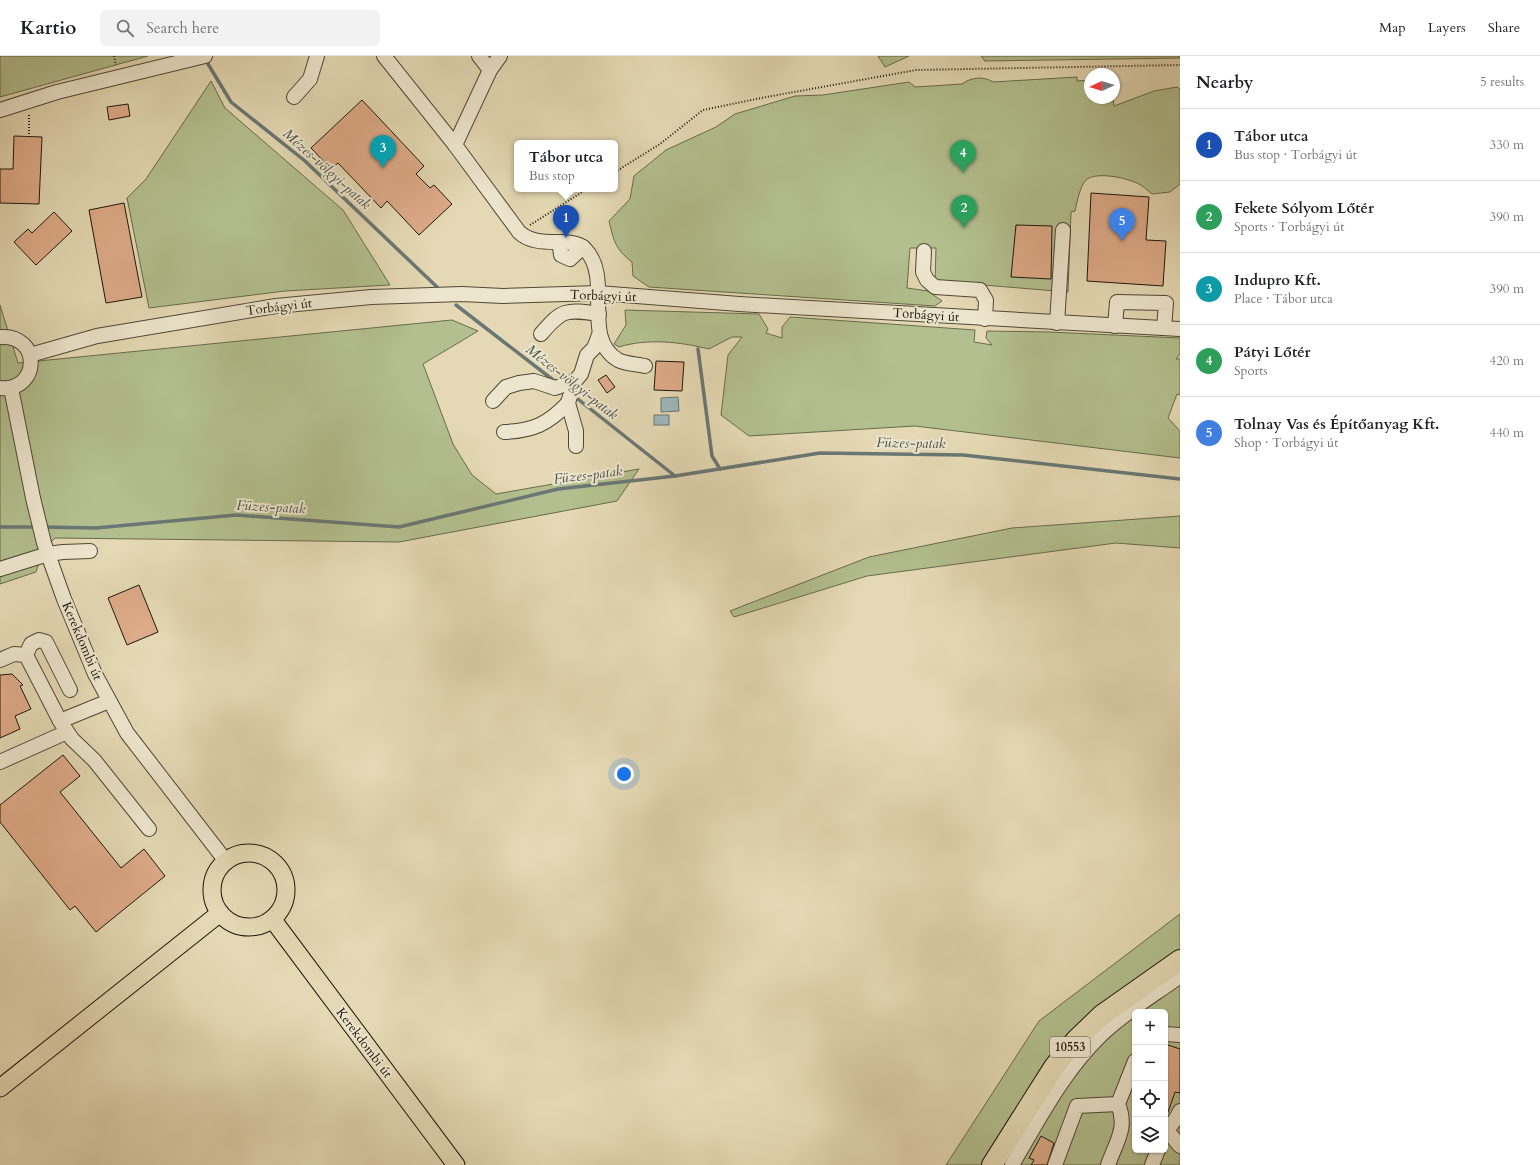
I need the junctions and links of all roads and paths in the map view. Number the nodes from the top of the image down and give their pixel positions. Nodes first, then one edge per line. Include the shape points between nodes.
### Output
1 (205, 56) edge
2 (316, 56) edge
3 (384, 56) edge
4 (480, 56) edge
5 (500, 56) edge
6 (1180, 65) edge
7 (490, 70) junction
8 (294, 97) dead end
9 (30, 101) junction
10 (0, 110) edge
11 (29, 134) dead end
12 (455, 145) junction
13 (618, 170) edge
14 (582, 192) edge
15 (1062, 230) dead end
16 (518, 232) junction
17 (924, 251) dead end
18 (598, 294) junction
19 (599, 314) junction
20 (985, 319) junction
21 (1057, 323) junction
22 (1115, 326) junction
23 (1164, 328) junction
24 (1180, 329) edge
25 (540, 334) dead end
26 (599, 335) junction
27 (0, 337) edge
28 (30, 355) junction
29 (645, 366) dead end
30 (574, 380) junction
31 (6, 388) edge
32 (492, 401) dead end
33 (568, 403) junction
34 (504, 432) dead end
35 (576, 446) dead end
36 (90, 551) dead end
37 (48, 554) junction
38 (0, 569) edge
39 (26, 655) junction
40 (0, 660) edge
41 (70, 690) dead end
42 (109, 702) junction
43 (63, 727) junction
44 (0, 762) edge
45 (149, 829) dead end
46 (225, 860) junction
47 (220, 913) junction
48 (273, 920) junction
49 (1180, 960) edge
50 (1180, 976) edge
51 (1168, 1034) edge
52 (1180, 1035) edge
53 (1132, 1076) edge
54 (0, 1088) edge
55 (1180, 1111) edge
56 (1125, 1112) edge
57 (1168, 1129) edge
58 (1168, 1133) edge
59 (1180, 1146) edge
60 (1157, 1153) edge
61 (456, 1165) edge
62 (992, 1165) edge
63 (1012, 1165) edge
64 (1055, 1165) edge
65 (1108, 1165) edge
66 (1152, 1165) edge

1 - 9 street
2 - 8 street via 310,79
3 - 12 street
4 - 7 street
5 - 7 street
6 - 13 path via 916,70 768,97 703,110 660,144
7 - 12 street
9 - 10 street
9 - 11 path
12 - 16 street
14 - 16 path
15 - 21 street
16 - 18 street via 534,242 562,242 583,247 591,257 595,269
17 - 20 street via 924,272 927,280 935,287 980,290 986,300
18 - 19 street
18 - 20 street, Torbágyi út
18 - 28 street, Torbágyi út via 371,297 303,303 219,314 97,336
19 - 25 street via 567,312 556,317
19 - 26 street
20 - 21 street, Torbágyi út
21 - 22 street, Torbágyi út
22 - 23 street, Torbágyi út
22 - 23 street via 1117,302 1166,303
23 - 24 street, Torbágyi út
26 - 29 street via 606,351 620,361
26 - 30 street via 594,348 587,355 581,374
27 - 28 street via 9,337 21,342
28 - 31 street via 27,376 22,382
30 - 32 street via 555,388 534,382 519,382 506,387
30 - 33 street
31 - 37 street, Kerekdombi út
33 - 34 street via 554,417 535,427 524,431
33 - 35 street via 576,431
36 - 37 street
37 - 38 street
37 - 42 street, Kerekdombi út via 67,606
39 - 40 street via 14,654
39 - 41 street via 30,644 39,640 46,642
39 - 43 street
42 - 43 street
42 - 46 street, Kerekdombi út via 127,733
43 - 44 street
43 - 45 street via 94,760
46 - 47 main road via 217,871 212,892 214,903
46 - 48 main road via 248,852 261,854 273,861 282,871 286,897 281,910
47 - 48 main road via 227,920 245,927
47 - 54 main road
48 - 61 main road, Kerekdombi út
49 - 62 highway, 10553 via 1102,1015 1076,1040 1054,1067
50 - 63 street via 1146,998 1102,1034 1080,1058 1062,1080
51 - 52 street
53 - 56 street
55 - 57 street via 1176,1122
56 - 64 street via 1077,1106
56 - 65 street via 1123,1126
58 - 59 street
60 - 66 street

